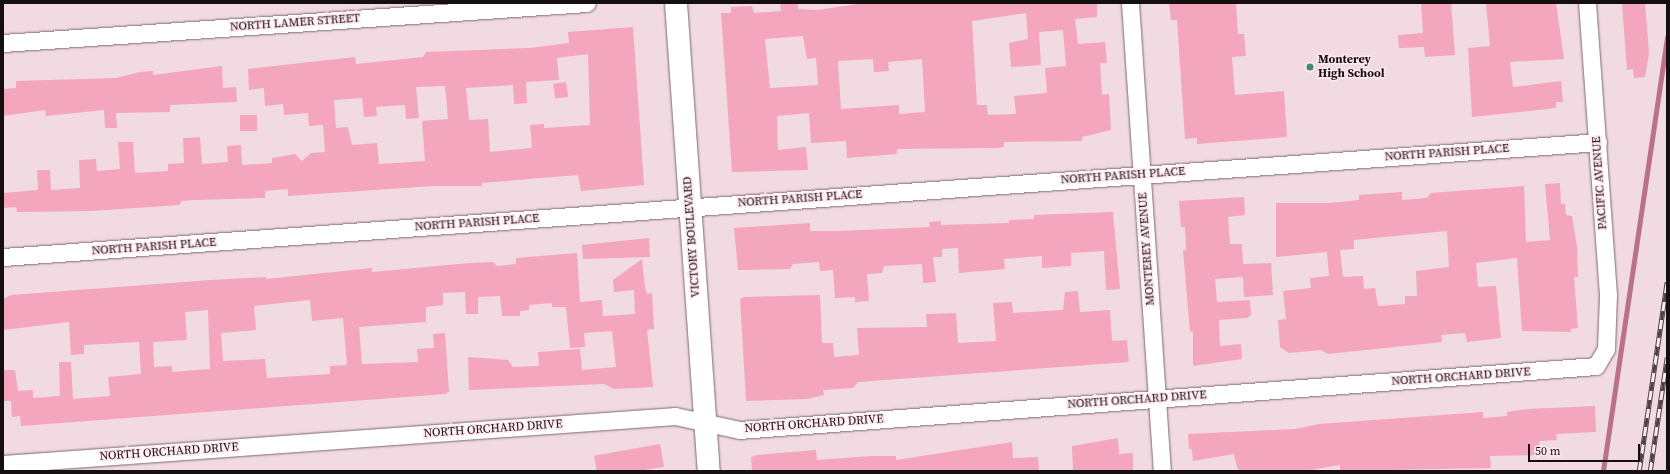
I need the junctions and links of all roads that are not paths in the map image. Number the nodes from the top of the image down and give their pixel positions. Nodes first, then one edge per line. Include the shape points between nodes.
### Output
1 (587, 3) edge
2 (676, 3) edge
3 (1130, 3) edge
4 (1587, 3) edge
5 (3, 44) edge
6 (1598, 142) junction
7 (1142, 175) junction
8 (690, 208) junction
9 (3, 257) edge
10 (1602, 362) joint
11 (1157, 398) junction
12 (706, 422) junction
13 (3, 464) edge
14 (709, 471) edge
15 (1162, 471) edge

1 - 5 street, NORTH LAMER STREET
2 - 8 main road, VICTORY BOULEVARD
3 - 7 street, MONTEREY AVENUE
4 - 6 street, PACIFIC AVENUE
6 - 7 street, NORTH PARISH PLACE
6 - 10 street, PACIFIC AVENUE via 1608,295 1606,349
7 - 8 street, NORTH PARISH PLACE
7 - 11 street, MONTEREY AVENUE
8 - 9 street, NORTH PARISH PLACE
8 - 12 main road, VICTORY BOULEVARD
10 - 11 street, NORTH ORCHARD DRIVE via 1590,368
11 - 12 street, NORTH ORCHARD DRIVE via 739,430
11 - 15 street, MONTEREY AVENUE
12 - 13 street, NORTH ORCHARD DRIVE via 675,416
12 - 14 main road, VICTORY BOULEVARD

